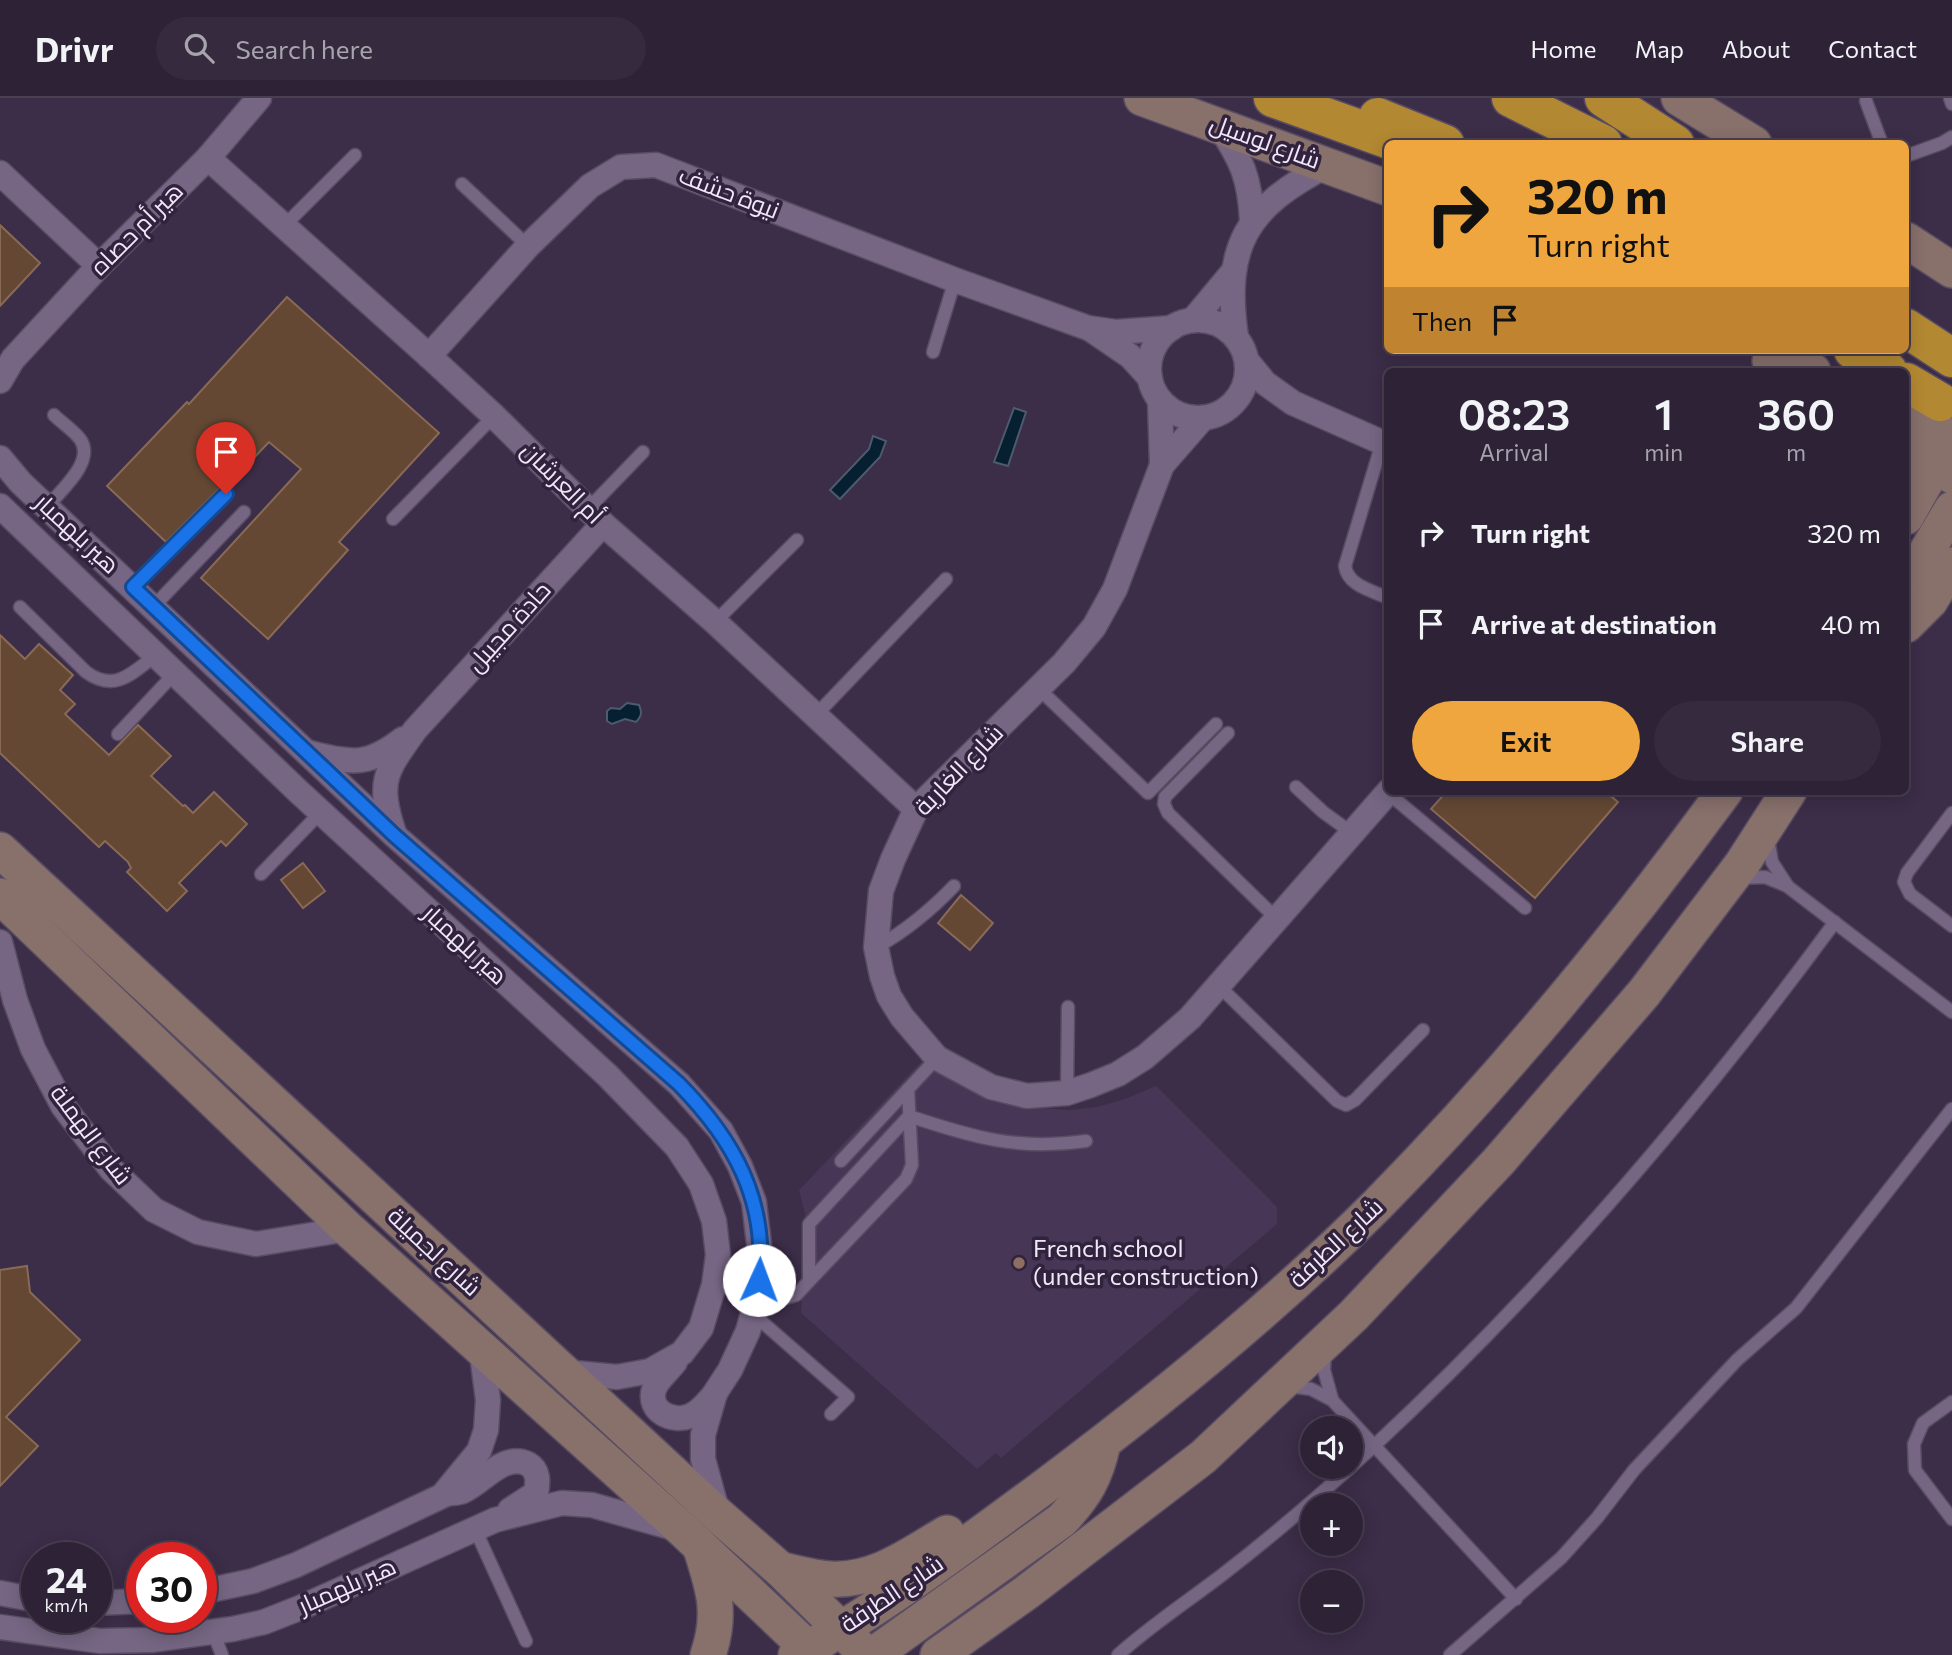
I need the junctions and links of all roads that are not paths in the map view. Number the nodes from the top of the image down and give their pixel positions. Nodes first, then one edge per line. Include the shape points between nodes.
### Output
1 (259, 98) edge
2 (1142, 98) edge
3 (1273, 98) edge
4 (1330, 98) edge
5 (1511, 98) edge
6 (1604, 98) edge
7 (1679, 98) edge
8 (1950, 98) edge
9 (1866, 101) dead end
10 (1952, 104) edge
11 (1219, 126) junction
12 (1952, 137) edge
13 (1390, 140) edge
14 (1435, 140) edge
15 (1595, 140) edge
16 (1669, 140) edge
17 (1747, 140) edge
18 (1881, 140) edge
19 (355, 155) dead end
20 (1909, 155) edge
21 (208, 158) junction
22 (1328, 165) junction
23 (0, 173) edge
24 (462, 184) dead end
25 (1384, 186) edge
26 (1252, 221) junction
27 (284, 226) junction
28 (1910, 243) edge
29 (528, 246) junction
30 (1952, 247) edge
31 (99, 266) junction
32 (1952, 270) edge
33 (1233, 272) junction
34 (954, 280) junction
35 (1182, 324) junction
36 (1088, 328) junction
37 (1909, 330) edge
38 (1236, 337) junction
39 (933, 352) dead end
40 (1860, 354) edge
41 (429, 356) junction
42 (1952, 358) edge
43 (1247, 361) junction
44 (1768, 361) edge
45 (7, 363) edge
46 (1800, 368) edge
47 (1883, 368) edge
48 (1150, 378) junction
49 (0, 381) edge
50 (1909, 387) edge
51 (1160, 401) junction
52 (1234, 403) junction
53 (1293, 403) junction
54 (54, 415) dead end
55 (494, 416) junction
56 (1203, 418) junction
57 (1909, 420) edge
58 (1941, 443) edge
59 (1384, 444) edge
60 (1384, 447) edge
61 (643, 452) dead end
62 (0, 458) edge
63 (1162, 465) junction
64 (226, 494) dead end
65 (0, 506) edge
66 (48, 506) junction
67 (1952, 509) edge
68 (1909, 511) edge
69 (244, 512) dead end
70 (596, 516) junction
71 (393, 519) dead end
72 (797, 540) dead end
73 (1952, 565) edge
74 (946, 579) dead end
75 (133, 587) junction
76 (1952, 591) edge
77 (1384, 596) edge
78 (154, 606) junction
79 (20, 607) dead end
80 (1911, 607) edge
81 (715, 622) junction
82 (156, 655) junction
83 (175, 673) junction
84 (1038, 688) junction
85 (816, 715) junction
86 (1216, 724) dead end
87 (415, 730) junction
88 (1228, 733) dead end
89 (118, 734) dead end
90 (308, 753) junction
91 (1296, 787) dead end
92 (1386, 795) edge
93 (1393, 795) edge
94 (1722, 795) edge
95 (1779, 805) edge
96 (916, 809) junction
97 (321, 812) junction
98 (1952, 813) edge
99 (1352, 833) junction
100 (394, 835) junction
101 (0, 850) edge
102 (261, 874) dead end
103 (1730, 880) junction
104 (954, 886) dead end
105 (1787, 886) junction
106 (0, 897) edge
107 (1525, 908) dead end
108 (1277, 919) junction
109 (1835, 922) junction
110 (1952, 926) edge
111 (0, 942) edge
112 (876, 947) junction
113 (1219, 986) junction
114 (1069, 1007) dead end
115 (1952, 1012) edge
116 (1423, 1030) dead end
117 (937, 1058) junction
118 (908, 1089) junction
119 (1067, 1093) junction
120 (1952, 1109) edge
121 (909, 1116) junction
122 (1086, 1141) dead end
123 (841, 1161) dead end
124 (348, 1229) junction
125 (809, 1279) junction
126 (755, 1306) junction
127 (1327, 1339) junction
128 (481, 1347) junction
129 (682, 1353) junction
130 (565, 1372) junction
131 (1276, 1388) junction
132 (715, 1393) junction
133 (1332, 1400) junction
134 (1952, 1402) edge
135 (831, 1414) dead end
136 (1103, 1443) junction
137 (1375, 1445) junction
138 (442, 1496) junction
139 (1009, 1513) junction
140 (718, 1515) junction
141 (1952, 1519) edge
142 (485, 1525) junction
143 (692, 1540) junction
144 (781, 1570) junction
145 (217, 1589) edge
146 (1027, 1592) junction
147 (0, 1593) edge
148 (21, 1597) edge
149 (1516, 1599) junction
150 (0, 1627) edge
151 (526, 1641) dead end
152 (846, 1642) edge
153 (217, 1644) edge
154 (806, 1653) edge
155 (708, 1655) edge
156 (867, 1655) edge
157 (873, 1655) edge
158 (938, 1655) edge
159 (983, 1655) edge
160 (1118, 1655) edge
161 (1450, 1655) edge

1 - 21 street, هير أم حصاه
2 - 11 main road, شارع لوسيل
3 - 13 highway
4 - 14 highway
5 - 15 highway
6 - 16 highway
7 - 17 main road
8 - 10 lane
9 - 18 lane
11 - 22 main road, شارع لوسيل
11 - 26 street via 1247,178
12 - 20 lane
19 - 27 lane
21 - 27 street, أم العرشان
21 - 31 street, هير أم حصاه
22 - 25 main road, شارع لوسيل
22 - 26 street via 1287,189
23 - 31 street
24 - 29 lane
26 - 33 street
27 - 41 street, أم العرشان
28 - 30 main road
28 - 32 main road
29 - 34 street, نيوة حشف via 590,186 621,167 656,165
29 - 41 street, نيوة حشف
31 - 45 street, هير أم حصاه
33 - 35 street
33 - 38 street
34 - 36 street, نيوة حشف
34 - 39 lane
35 - 36 street, نيوة حشف via 1130,331
35 - 38 street via 1209,321
35 - 48 street via 1163,335 1151,355
36 - 48 street, نيوة حشف via 1130,356
37 - 42 highway
38 - 43 street
40 - 47 highway
41 - 55 street, أم العرشان
43 - 52 street via 1243,391
43 - 53 street via 1265,383
44 - 46 main road
45 - 49 street, هير أم حصاه
48 - 51 street
50 - 58 highway
51 - 56 street via 1184,417
51 - 63 street, شارع الغارية
52 - 53 street
52 - 56 street
53 - 59 street
54 - 66 lane via 80,439 84,458
55 - 70 street, أم العرشان
55 - 71 lane
56 - 63 street, شارع الغارية
57 - 58 main road via 1936,434
58 - 68 main road
60 - 77 lane via 1345,566 1351,581
61 - 70 lane
62 - 66 street, هير بلهمبار
63 - 84 street, شارع الغارية via 1115,589 1094,627
64 - 75 lane
65 - 82 street, هير بلهمبار
66 - 75 street, هير بلهمبار
67 - 80 main road
69 - 78 lane
70 - 81 street, أم العرشان
70 - 87 street, حادة مجيبل
72 - 81 lane
73 - 80 main road
74 - 85 lane
75 - 78 street, هير بلهمبار
76 - 80 main road
78 - 90 street, هير بلهمبار
79 - 82 lane via 97,680 118,680
81 - 85 street, أم العرشان
82 - 83 street, هير بلهمبار
83 - 89 lane
83 - 97 street, هير بلهمبار
84 - 86 lane via 1148,793
84 - 96 street, شارع الغارية
85 - 96 street, أم العرشان
87 - 90 street, حادة مجيبل via 387,751 359,761
87 - 100 street, حادة مجيبل via 387,773 385,806
88 - 108 lane via 1165,797 1164,804
90 - 100 street, هير بلهمبار
91 - 99 lane
92 - 99 street, شارع الغارية
93 - 107 lane
94 - 136 main road, شارع الطرفة via 1515,1056 1377,1204 1233,1337
95 - 103 main road
95 - 105 lane via 1768,841 1772,862
96 - 112 street, شارع الغارية via 881,891
97 - 102 lane
97 - 129 street, هير بلهمبار via 607,1075 677,1147 701,1184 714,1221 718,1255 715,1285 701,1328
98 - 110 lane via 1904,882 1910,894
99 - 108 street, شارع الغارية
100 - 126 street, هير بلهمبار via 679,1084 715,1123 754,1202 761,1261
101 - 130 main road, شارع لجميلة
103 - 105 lane via 1765,877
103 - 127 main road via 1644,993 1499,1161
104 - 112 lane via 908,929
105 - 109 lane
106 - 124 main road, شارع لجميلة
108 - 113 street, شارع الغارية
109 - 115 lane
109 - 137 lane via 1750,1036 1619,1196 1486,1337
111 - 124 street, شارع الهملة via 29,1037 63,1106 111,1169 154,1210 198,1232 256,1244
112 - 117 street, شارع الغارية via 889,996
113 - 116 lane via 1346,1105
113 - 119 street, شارع الغارية via 1145,1057 1118,1074
114 - 119 lane
117 - 118 lane
117 - 119 street, شارع الغارية via 991,1087 1027,1096
118 - 121 lane
118 - 123 lane
120 - 149 lane via 1796,1308 1737,1360 1634,1470 1580,1539
121 - 122 lane via 962,1134 1019,1145
121 - 125 lane via 809,1224
121 - 125 lane via 912,1165 906,1179
124 - 128 main road, شارع لجميلة
125 - 126 lane via 792,1297
126 - 132 street, هير بلهمبار via 748,1331
126 - 135 lane via 848,1397
127 - 131 main road
127 - 133 lane via 1324,1370
128 - 138 street, هير بلهمبار via 488,1400 486,1430 479,1451
128 - 143 main road, شارع لجميلة
129 - 130 street, هير بلهمبار via 650,1371 630,1376
129 - 132 street via 654,1387 658,1409 667,1417 689,1416 699,1412
130 - 140 main road, شارع لجميلة
131 - 133 lane via 1299,1387
131 - 146 main road via 1203,1457
132 - 140 street, هير بلهمبار via 703,1459
133 - 137 lane
134 - 141 lane via 1923,1423 1914,1444 1915,1470
136 - 139 main road, شارع الطرفة
136 - 157 main road via 1083,1498 1062,1520
137 - 149 lane
137 - 160 lane via 1257,1547
138 - 142 street via 463,1491 510,1462 531,1465 539,1478 536,1493
138 - 145 street, هير بلهمبار via 296,1565
139 - 144 main road via 974,1517 881,1572 831,1579
139 - 152 main road, شارع الطرفة via 940,1563
140 - 144 main road, شارع لجميلة
142 - 143 street, هير بلهمبار via 562,1503 592,1505
142 - 151 lane
142 - 153 street, هير بلهمبار
143 - 154 main road, شارع لجميلة
143 - 155 main road via 713,1586 717,1615
144 - 152 main road, شارع لجميلة
146 - 158 main road
146 - 159 main road
147 - 148 street
149 - 161 lane
150 - 153 street, هير بلهمبار via 100,1641
152 - 154 main road, شارع الطرفة
152 - 156 main road, شارع لجميلة

